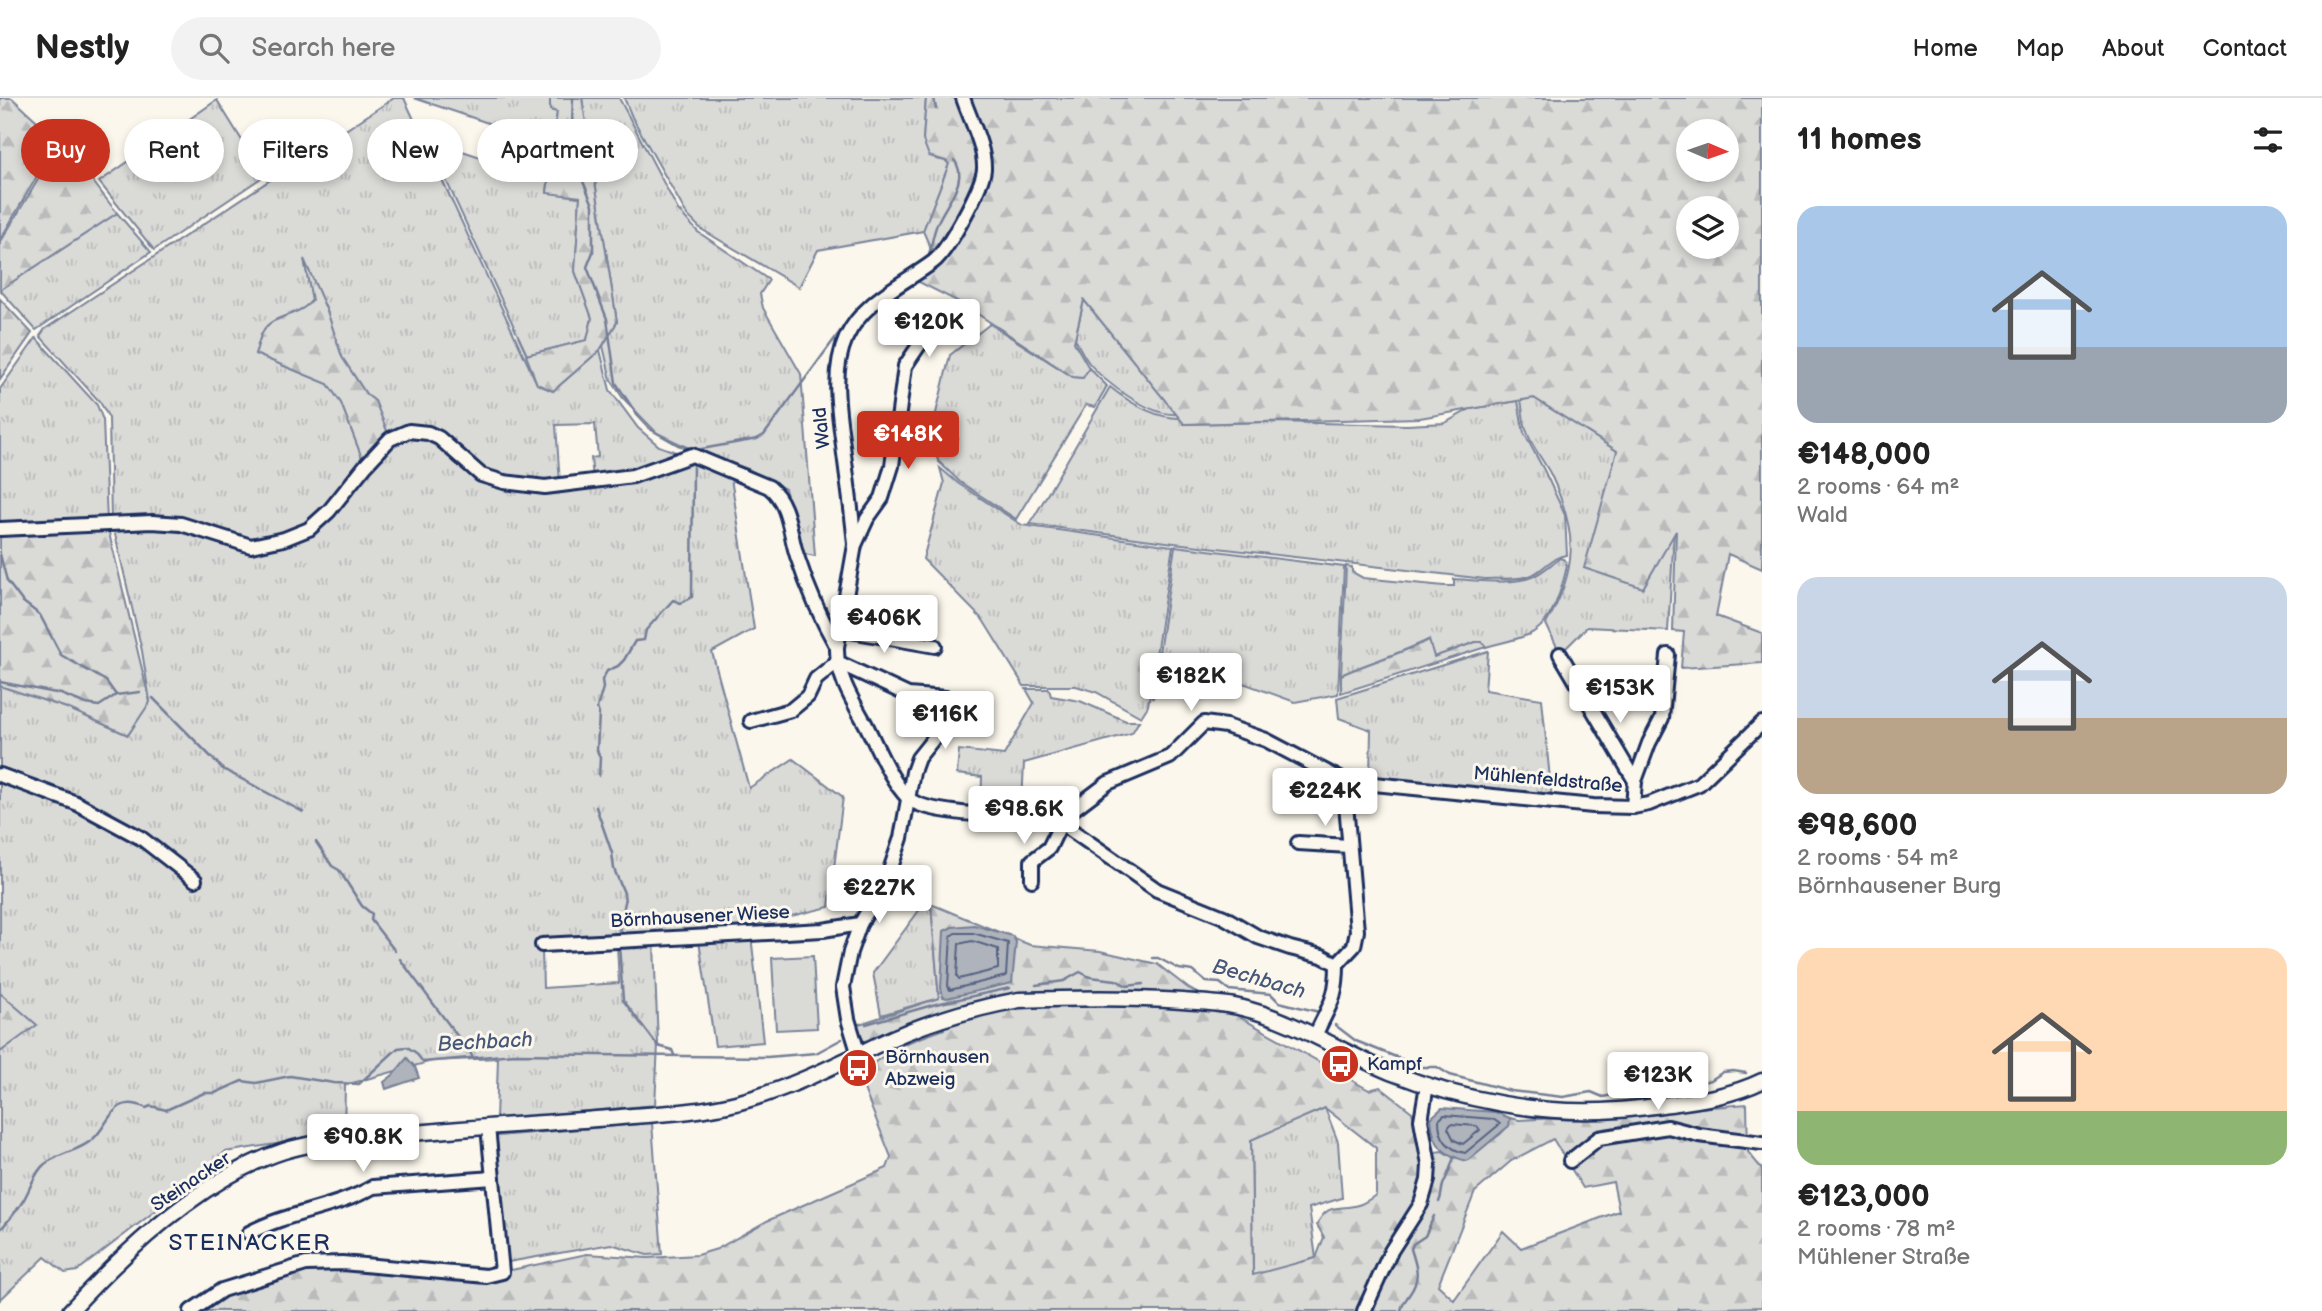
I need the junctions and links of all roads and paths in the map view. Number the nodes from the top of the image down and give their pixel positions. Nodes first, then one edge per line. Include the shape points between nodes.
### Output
1 (962, 98) edge
2 (930, 329) dead end
3 (0, 529) edge
4 (855, 545) junction
5 (839, 629) junction
6 (935, 646) dead end
7 (837, 648) junction
8 (1560, 654) dead end
9 (1668, 655) dead end
10 (837, 662) junction
11 (751, 721) dead end
12 (1762, 723) edge
13 (0, 775) edge
14 (1343, 781) junction
15 (1635, 781) junction
16 (909, 800) junction
17 (1633, 807) junction
18 (1061, 822) junction
19 (1298, 843) dead end
20 (1349, 846) junction
21 (195, 880) dead end
22 (1032, 880) dead end
23 (860, 924) junction
24 (542, 945) dead end
25 (1337, 964) junction
26 (1312, 1035) junction
27 (859, 1055) junction
28 (1762, 1081) edge
29 (1427, 1085) junction
30 (488, 1127) junction
31 (1762, 1143) edge
32 (1570, 1161) dead end
33 (493, 1178) junction
34 (249, 1233) dead end
35 (69, 1311) edge
36 (191, 1311) edge
37 (1364, 1311) edge

1 - 4 street, Wald via 984,171 937,260 866,308 846,338 837,370
2 - 4 street via 905,366 892,466 881,498
3 - 7 street via 181,523 251,546 309,529 390,439 409,431 439,438 481,475 545,487 633,476 692,455 777,494 787,513 797,556
4 - 5 street
5 - 6 street
5 - 7 street
7 - 10 street
8 - 15 street
9 - 15 street via 1662,718
10 - 11 street via 791,710
10 - 16 street via 859,712
10 - 16 street via 908,695 946,698 942,728 919,758
12 - 17 street, Mühlenfeldstraße via 1699,784
13 - 21 street via 76,803 141,838
14 - 17 street, Mühlenfeldstraße
14 - 18 street via 1266,740 1204,723 1170,757 1108,783
14 - 20 street
15 - 17 street
16 - 18 street via 945,812
16 - 23 street via 887,879
18 - 22 street via 1049,848 1032,861
18 - 25 street via 1157,890 1224,917 1258,937
19 - 20 street
20 - 25 street via 1357,931 1354,946
23 - 24 street, Börnhausener Wiese via 823,930
23 - 27 street via 843,987
25 - 26 street via 1337,989
26 - 27 main road, Steinacker via 1224,1004 1154,999 1019,1000 915,1029
26 - 29 main road, Steinacker via 1363,1061
27 - 30 main road, Steinacker via 735,1104
28 - 29 main road, Steinacker via 1709,1099 1616,1110 1520,1106
29 - 37 street via 1420,1120 1429,1165 1422,1203 1391,1251
30 - 33 street
30 - 35 main road, Steinacker via 333,1142 285,1150 261,1160 217,1183 167,1220
31 - 32 street via 1668,1127 1599,1138
33 - 34 street via 373,1187
33 - 36 street via 502,1272 486,1276 306,1264 222,1290

